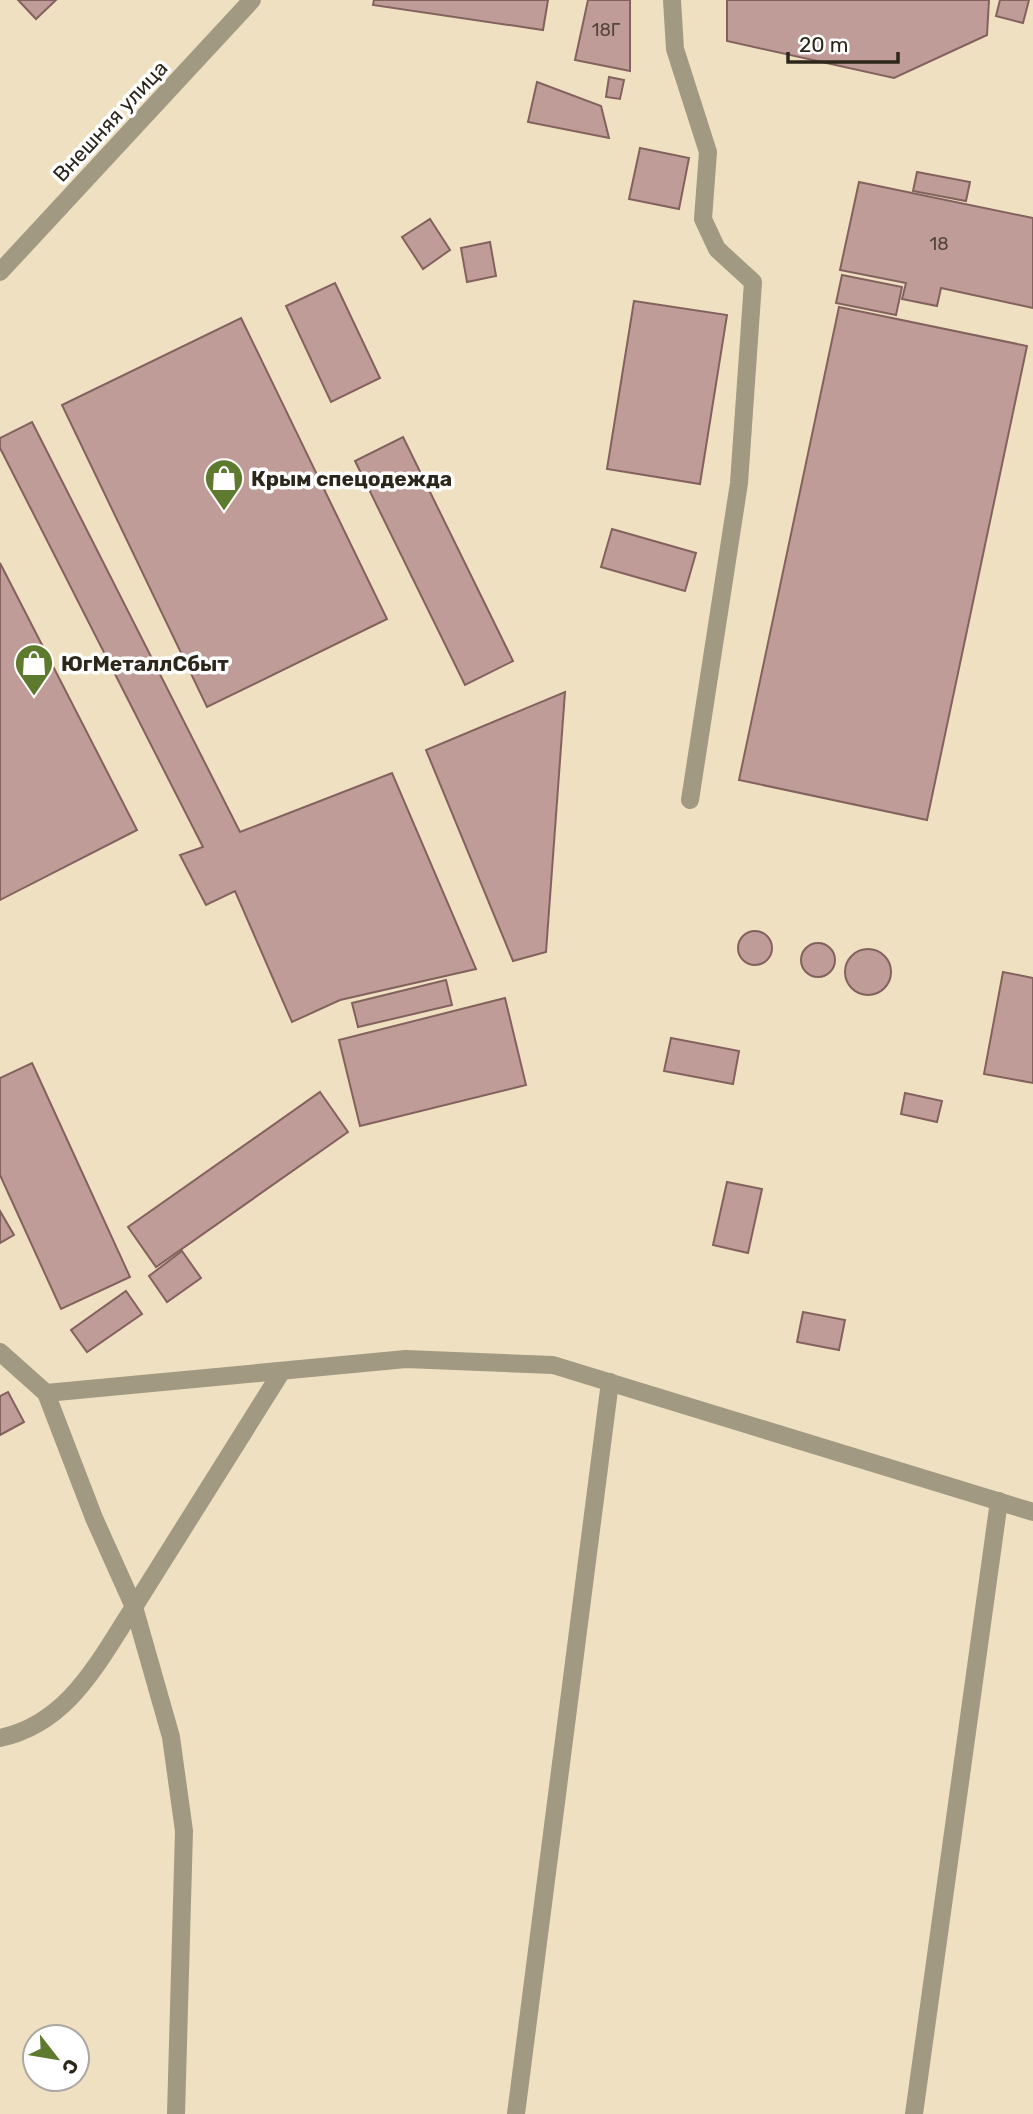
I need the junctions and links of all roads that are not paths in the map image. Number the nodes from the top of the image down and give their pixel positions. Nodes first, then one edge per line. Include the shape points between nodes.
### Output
1 (253, 0) edge
2 (672, 0) edge
3 (0, 272) edge
4 (690, 800) dead end
5 (0, 1352) edge
6 (282, 1371) junction
7 (610, 1382) junction
8 (46, 1393) junction
9 (999, 1502) junction
10 (1033, 1512) edge
11 (134, 1607) junction
12 (0, 1738) edge
13 (176, 2114) edge
14 (516, 2114) edge
15 (914, 2114) edge

1 - 3 street, Внешняя улица
2 - 4 street via 675,49 708,152 704,219 717,249 753,282 739,483
5 - 8 street
6 - 7 street via 406,1359 553,1365
6 - 8 street
6 - 11 street
7 - 9 street
7 - 14 street
8 - 11 street
9 - 10 street
9 - 15 street
11 - 12 street via 82,1689 56,1713 23,1732
11 - 13 street via 171,1737 184,1830

